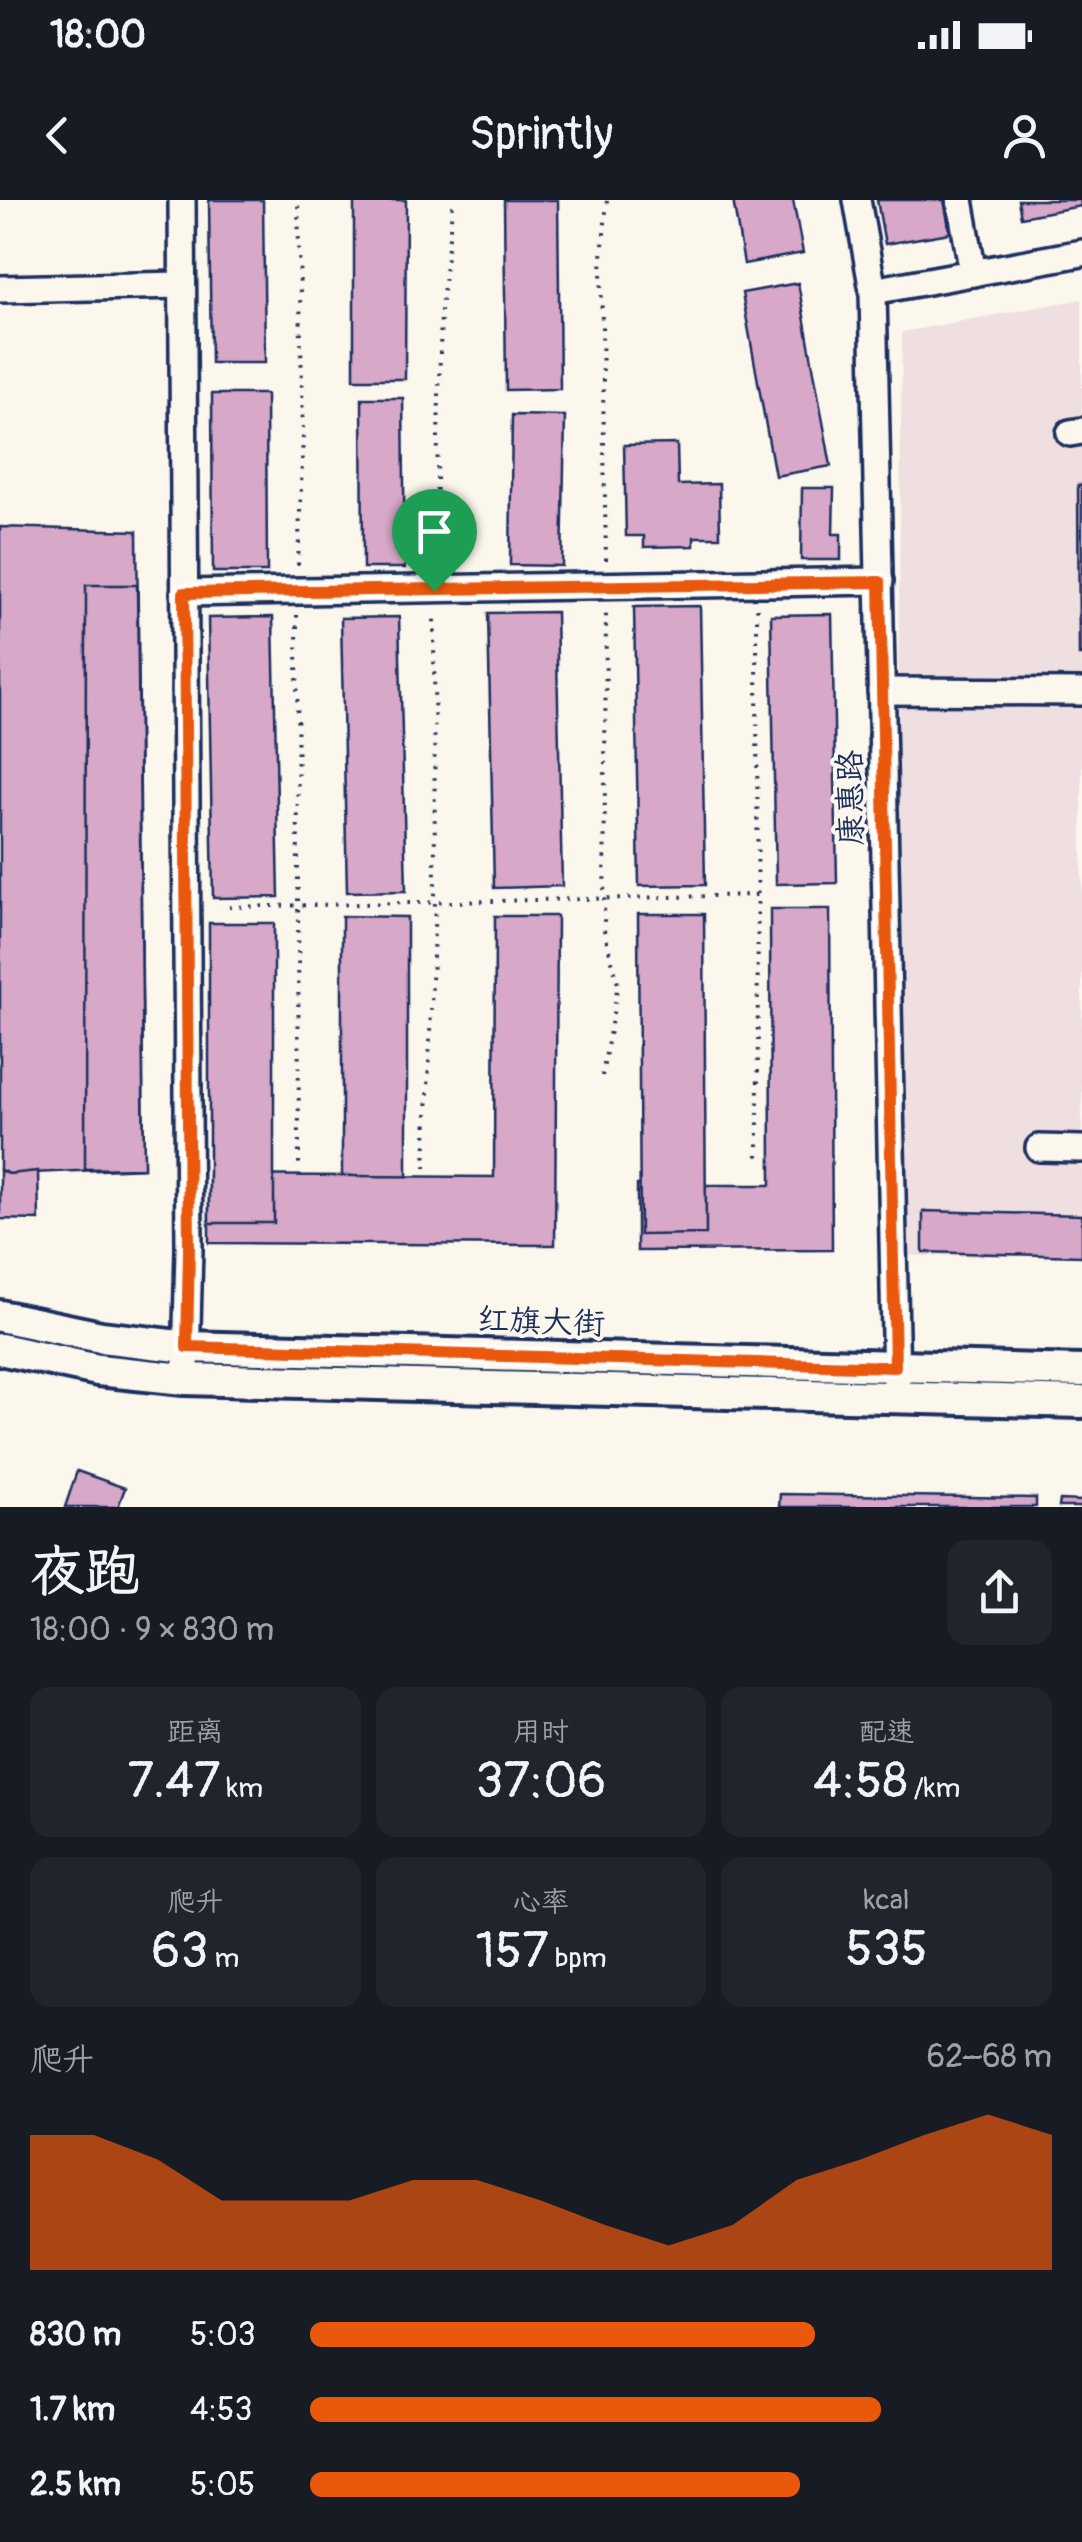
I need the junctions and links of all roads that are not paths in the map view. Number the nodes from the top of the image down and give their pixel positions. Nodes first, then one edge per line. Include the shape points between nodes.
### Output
1 (182, 200) edge
2 (857, 200) edge
3 (960, 200) edge
4 (1082, 253) edge
5 (974, 273) junction
6 (182, 285) junction
7 (0, 290) edge
8 (873, 291) junction
9 (880, 582) junction
10 (184, 593) junction
11 (881, 691) junction
12 (1082, 692) edge
13 (1039, 1148) dead end
14 (1082, 1150) edge
15 (0, 1316) edge
16 (187, 1347) junction
17 (0, 1349) edge
18 (1082, 1371) edge
19 (184, 1380) junction
20 (896, 1382) junction
21 (1082, 1402) edge

1 - 6 street
2 - 8 street, 康惠路
3 - 5 street
4 - 5 street
5 - 8 street
6 - 7 street
6 - 10 street
8 - 9 street, 康惠路
9 - 10 street
9 - 11 street, 康惠路
10 - 16 street
11 - 12 street
11 - 20 street, 康惠路
13 - 14 street
15 - 16 main road, 红旗大街
16 - 19 street
16 - 20 main road, 红旗大街
17 - 19 main road, 红旗大街
18 - 20 main road, 红旗大街
19 - 20 main road, 红旗大街
20 - 21 main road, 红旗大街

